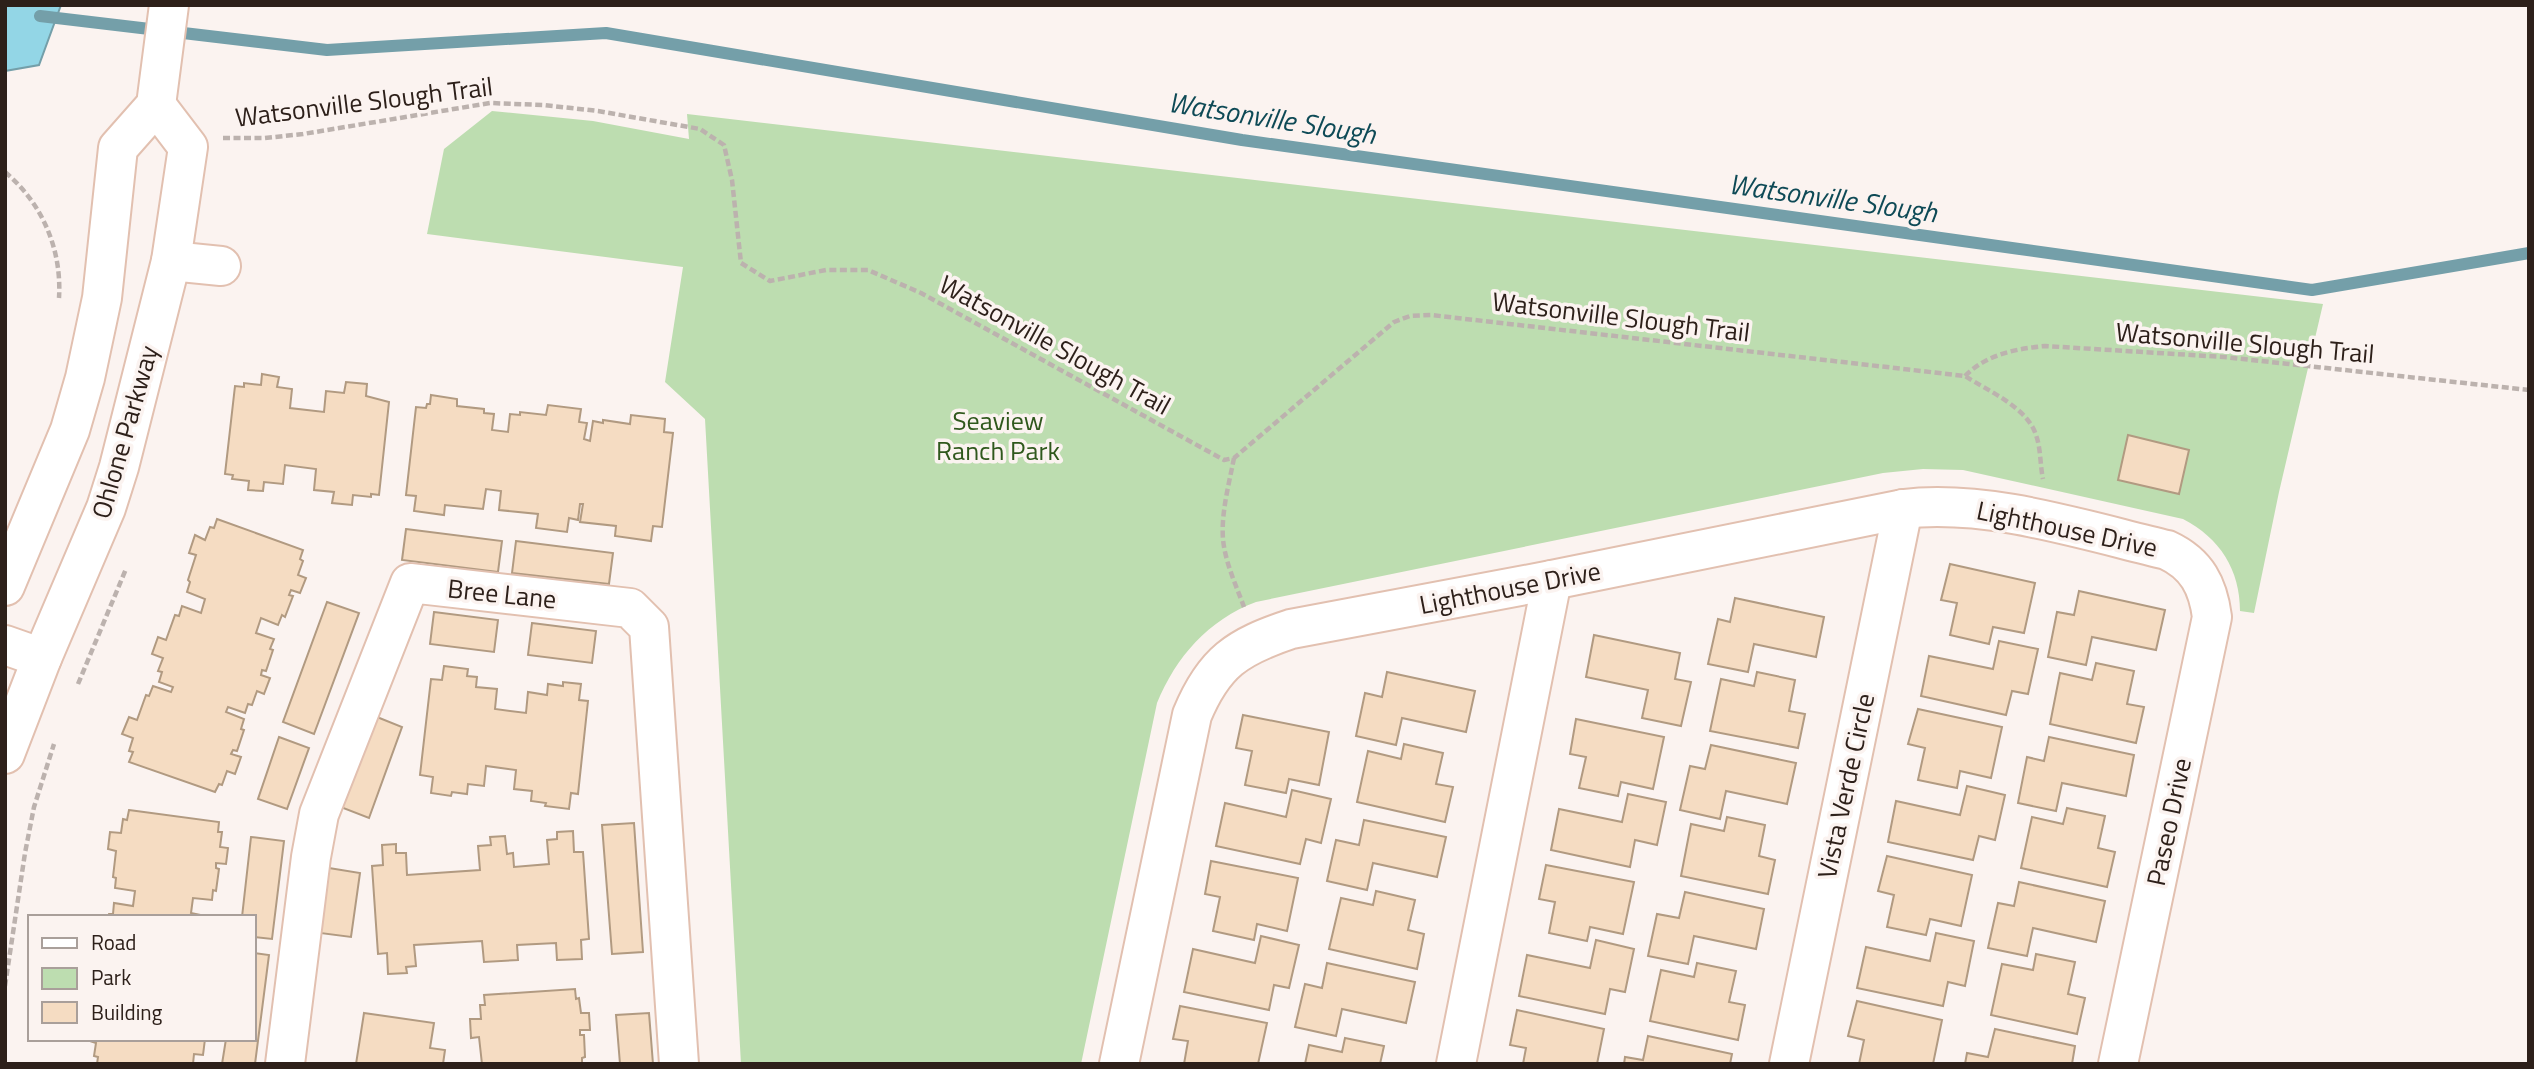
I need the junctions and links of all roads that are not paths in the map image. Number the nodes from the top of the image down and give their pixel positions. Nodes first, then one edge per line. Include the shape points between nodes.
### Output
1 (169, 5) edge
2 (156, 105) junction
3 (171, 261) junction
4 (221, 266) dead end
5 (1903, 509) junction
6 (1552, 580) junction
7 (2203, 580) joint
8 (5, 586) edge
9 (5, 645) edge
10 (42, 658) junction
11 (5, 754) edge
12 (285, 1064) edge
13 (679, 1064) edge
14 (1119, 1064) edge
15 (1456, 1064) edge
16 (1789, 1064) edge
17 (2118, 1064) edge

1 - 2 street
2 - 3 street, Ohlone Parkway via 188,147
2 - 8 street, Ohlone Parkway via 118,148 102,298 86,378 71,430
3 - 4 street
3 - 10 street, Ohlone Parkway via 106,508
5 - 6 street, Lighthouse Drive
5 - 7 street, Lighthouse Drive via 1955,506 2115,537 2182,557
5 - 16 street, Vista Verde Circle
6 - 14 street, Lighthouse Drive via 1291,629 1256,641 1212,676 1192,715
6 - 15 street
7 - 17 street, Paseo Drive via 2212,617
9 - 10 street
10 - 11 street, Ohlone Parkway
12 - 13 street, Bree Lane via 319,814 410,583 630,608 649,627

